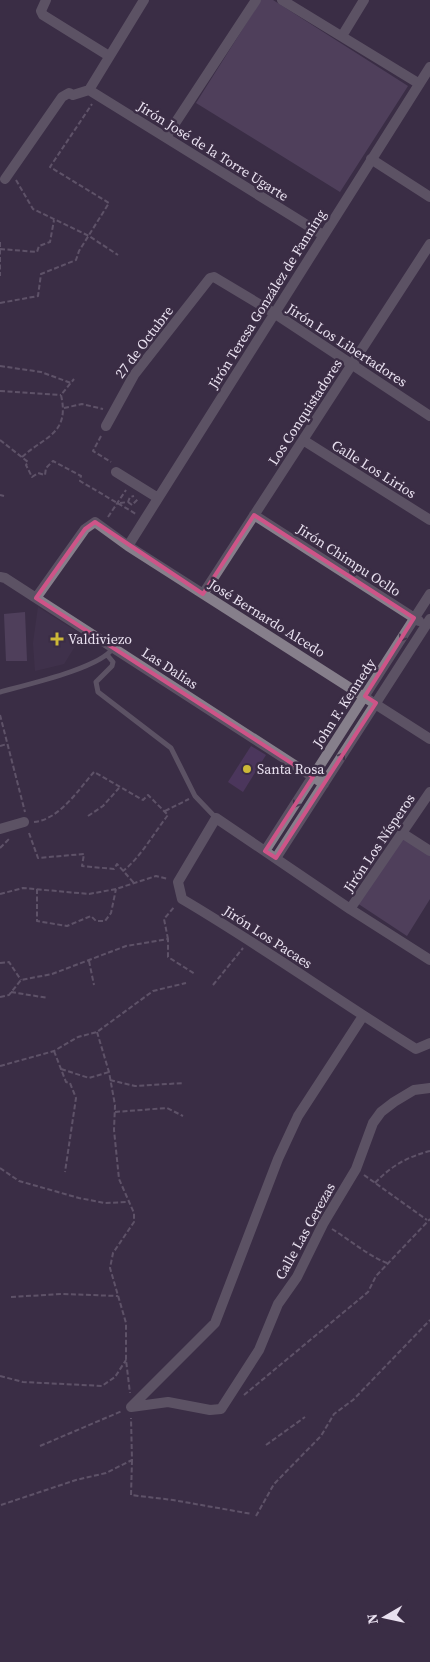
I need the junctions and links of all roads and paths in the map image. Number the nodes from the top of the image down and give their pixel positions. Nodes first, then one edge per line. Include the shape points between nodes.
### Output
1 (46, 0) edge
2 (144, 0) edge
3 (256, 0) edge
4 (282, 0) edge
5 (364, 0) edge
6 (342, 36) junction
7 (109, 56) junction
8 (430, 67) edge
9 (418, 83) junction
10 (93, 92) junction
11 (166, 138) junction
12 (371, 159) junction
13 (8, 175) joint
14 (430, 196) edge
15 (54, 219) junction
16 (323, 235) junction
17 (88, 236) junction
18 (0, 242) edge
19 (430, 244) edge
20 (0, 249) edge
21 (118, 255) dead end
22 (0, 276) edge
23 (210, 278) joint
24 (0, 303) edge
25 (274, 313) junction
26 (352, 364) junction
27 (0, 366) edge
28 (74, 379) dead end
29 (71, 383) junction
30 (0, 391) edge
31 (61, 395) junction
32 (64, 408) junction
33 (113, 412) junction
34 (430, 416) edge
35 (106, 426) joint
36 (0, 440) edge
37 (303, 440) junction
38 (22, 458) junction
39 (116, 472) joint
40 (128, 485) dead end
41 (0, 495) edge
42 (4, 496) dead end
43 (158, 498) junction
44 (128, 502) dead end
45 (118, 504) junction
46 (254, 515) junction
47 (144, 520) junction
48 (430, 520) edge
49 (106, 522) dead end
50 (128, 546) junction
51 (0, 578) edge
52 (202, 594) junction
53 (430, 594) edge
54 (36, 598) junction
55 (414, 618) junction
56 (428, 625) edge
57 (110, 652) junction
58 (0, 692) edge
59 (365, 696) junction
60 (376, 703) junction
61 (0, 715) edge
62 (430, 739) edge
63 (7, 744) junction
64 (0, 746) edge
65 (313, 777) junction
66 (324, 784) junction
67 (120, 788) junction
68 (430, 792) edge
69 (195, 796) junction
70 (165, 811) junction
71 (88, 816) dead end
72 (216, 818) junction
73 (24, 822) junction
74 (0, 829) edge
75 (402, 833) junction
76 (265, 851) junction
77 (430, 851) edge
78 (276, 858) junction
79 (123, 871) junction
80 (178, 882) junction
81 (134, 883) junction
82 (37, 889) junction
83 (116, 889) junction
84 (0, 894) edge
85 (182, 899) junction
86 (350, 909) junction
87 (168, 939) junction
88 (250, 939) junction
89 (88, 960) junction
90 (430, 960) edge
91 (0, 963) edge
92 (195, 974) dead end
93 (21, 980) junction
94 (186, 984) dead end
95 (94, 985) dead end
96 (213, 985) dead end
97 (11, 992) junction
98 (0, 997) edge
99 (48, 998) dead end
100 (362, 1016) junction
101 (97, 1032) junction
102 (430, 1043) edge
103 (54, 1051) junction
104 (0, 1066) edge
105 (60, 1069) junction
106 (109, 1072) junction
107 (110, 1080) junction
108 (184, 1083) dead end
109 (430, 1088) edge
110 (115, 1112) junction
111 (183, 1116) dead end
112 (430, 1151) edge
113 (0, 1168) edge
114 (356, 1169) junction
115 (65, 1172) dead end
116 (375, 1183) junction
117 (128, 1202) junction
118 (429, 1220) edge
119 (323, 1224) junction
120 (387, 1263) junction
121 (118, 1296) junction
122 (11, 1297) dead end
123 (430, 1320) edge
124 (126, 1360) junction
125 (0, 1376) edge
126 (242, 1397) dead end
127 (131, 1407) junction
128 (305, 1417) dead end
129 (266, 1445) dead end
130 (40, 1446) dead end
131 (132, 1460) junction
132 (1, 1504) dead end
133 (252, 1514) dead end
134 (256, 1516) dead end

1 - 7 street via 41,11 43,15
2 - 7 street
3 - 11 street
4 - 6 street
5 - 6 street
6 - 9 street
7 - 10 street
8 - 9 street, Jirón Teresa González de Fanning
9 - 12 street, Jirón Teresa González de Fanning
10 - 11 street, Jirón José de la Torre Ugarte
10 - 13 street via 69,93 62,97
10 - 17 path via 50,167 109,203
11 - 16 street, Jirón José de la Torre Ugarte
12 - 14 street
12 - 16 street, Jirón Teresa González de Fanning
13 - 15 path via 33,209
15 - 17 path
15 - 20 path via 50,242 38,246 37,252
16 - 25 street, Jirón Teresa González de Fanning
17 - 21 path
17 - 24 path via 76,260 41,274 38,296
18 - 20 path
19 - 26 street, Los Conquistadores
20 - 22 path
23 - 25 street, Jirón Los Libertadores via 218,279
23 - 33 street, 27 de Octubre via 134,375
25 - 26 street, Jirón Los Libertadores
25 - 43 street, Jirón Teresa González de Fanning
26 - 34 street, Jirón Los Libertadores
26 - 37 street, Los Conquistadores
27 - 29 path via 41,372
28 - 29 path
29 - 31 path
30 - 31 path
31 - 32 path
32 - 33 path via 82,404
32 - 38 path via 59,429
33 - 35 street, 27 de Octubre
35 - 39 path via 93,450 116,465
36 - 38 path
37 - 46 street, Los Conquistadores
37 - 48 street, Calle Los Lirios
38 - 45 path via 28,462 26,465 32,477 38,473 45,475 46,468 53,461 81,476 80,481
39 - 43 street
40 - 45 path
41 - 42 path
43 - 47 street, Jirón Teresa González de Fanning
44 - 45 path
45 - 47 path
45 - 49 path
46 - 52 street, Los Conquistadores
46 - 55 street, Jirón Chimpu Ocllo
47 - 50 street, Jirón Teresa González de Fanning
50 - 52 street, José Bernardo Alcedo
50 - 54 street, José Bernardo Alcedo via 95,522 90,524
51 - 54 street, Las Dalias
52 - 59 street, José Bernardo Alcedo
53 - 55 street, John F. Kennedy
54 - 57 street, Las Dalias
55 - 56 street, Jirón Chimpu Ocllo
55 -> 59 street, John F. Kennedy
56 - 60 street, John F. Kennedy
57 - 58 lane via 65,673
57 - 65 street, Las Dalias
57 - 69 lane via 112,666 96,682 98,692 171,748
59 - 60 street, José Bernardo Alcedo
59 - 65 street, John F. Kennedy
60 - 62 street, José Bernardo Alcedo
66 -> 60 street, John F. Kennedy
61 - 63 path
63 - 64 path
63 - 73 path via 26,814
65 - 66 street, Las Dalias
65 -> 76 street, John F. Kennedy
66 - 78 street, John F. Kennedy
67 - 70 path via 142,800 148,795
67 - 71 path
67 - 73 path via 94,772 47,820
68 - 75 street, Jirón Los Nísperos
69 - 70 path
69 - 72 lane
70 - 79 path via 168,815 135,862
72 - 76 street
72 - 80 street
73 - 74 street
73 - 79 path via 38,858 84,854 82,866 114,869 117,864
75 - 77 street
75 - 86 street, Jirón Los Nísperos
76 - 78 street
78 - 86 street
79 - 81 path
80 - 81 path via 156,876
80 - 85 street
81 - 83 path
82 - 83 path via 89,894
82 - 83 path via 38,921 67,926 91,916 96,921 105,921 111,914
82 - 84 path via 23,888
85 - 87 path via 164,920
85 - 88 street, Jirón Los Pacaes
86 - 90 street
87 - 89 path via 126,946
87 - 92 path via 168,957
88 - 96 path
88 - 100 street, Jirón Los Pacaes
89 - 93 path via 52,974
89 - 95 path
91 - 93 path via 9,962
93 - 97 path
94 - 101 path via 153,991
97 - 98 path
97 - 99 path
100 - 102 street, Jirón Los Pacaes via 416,1049
100 - 127 street via 298,1116 278,1159 215,1324
101 - 103 path via 78,1036
101 - 106 path
103 - 104 path
103 - 105 path
105 - 106 path via 89,1078
105 - 115 path via 76,1098
106 - 107 path
107 - 108 path via 135,1086
107 - 110 path
109 - 114 street, Calle Las Cerezas via 414,1090 380,1112
110 - 111 path via 167,1108
110 - 117 path via 119,1179
112 - 116 path via 403,1160
113 - 117 path via 19,1181 78,1198 105,1203
114 - 116 path
114 - 119 street, Calle Las Cerezas
116 - 118 path
117 - 121 path via 134,1213 134,1222 111,1260 110,1268
118 - 120 path
119 - 120 path via 372,1257
119 - 127 street, Calle Las Cerezas via 297,1277 278,1304 259,1350 221,1409 168,1402
120 - 126 path via 368,1292
121 - 122 path via 62,1294
121 - 124 path via 126,1323
123 - 134 path via 353,1400 334,1414 321,1436 274,1484
124 - 125 path via 115,1377 102,1386 23,1382
124 - 127 path
127 - 130 path
127 - 131 path
128 - 129 path
131 - 132 path via 106,1473
131 - 133 path via 131,1495

